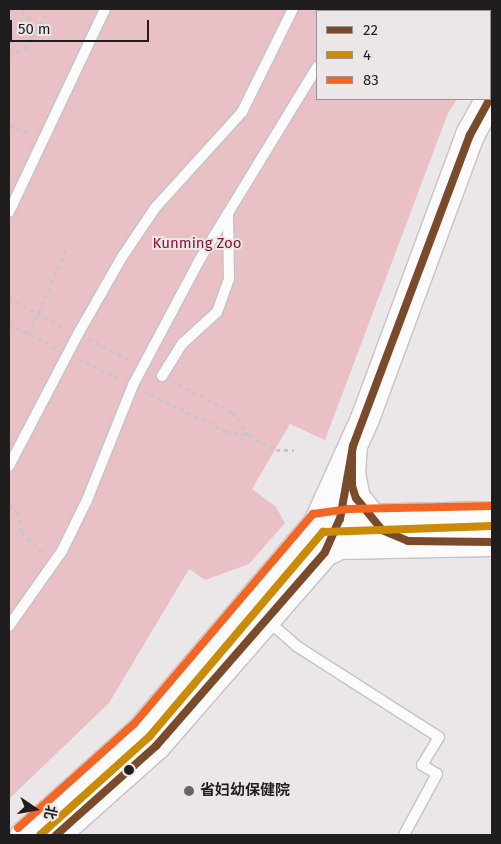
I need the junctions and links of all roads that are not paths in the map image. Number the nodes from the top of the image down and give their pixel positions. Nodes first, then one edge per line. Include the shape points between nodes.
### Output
1 (105, 9) edge
2 (293, 9) edge
3 (316, 69) edge
4 (489, 100) edge
5 (9, 212) edge
6 (228, 212) junction
7 (162, 376) road end
8 (353, 446) junction
9 (9, 466) edge
10 (492, 516) edge
11 (370, 519) junction
12 (331, 535) junction
13 (408, 541) junction
14 (492, 542) edge
15 (266, 619) junction
16 (9, 626) edge
17 (24, 835) edge
18 (56, 835) edge
19 (404, 835) edge

1 - 5 lane
2 - 9 lane via 242,112 155,208 78,334
3 - 6 lane
4 - 8 main road via 470,135
6 - 7 lane via 229,279 217,312 184,343
6 - 16 lane via 133,385 87,500 53,563
8 - 11 main road via 352,486
8 - 12 main road
10 - 11 main road
11 - 12 main road
11 - 13 main road via 382,530
12 - 13 main road
12 - 15 main road
12 - 17 main road via 141,731
13 - 14 main road
15 - 18 main road via 156,746
15 - 19 lane via 298,647 439,737 422,765 437,774

